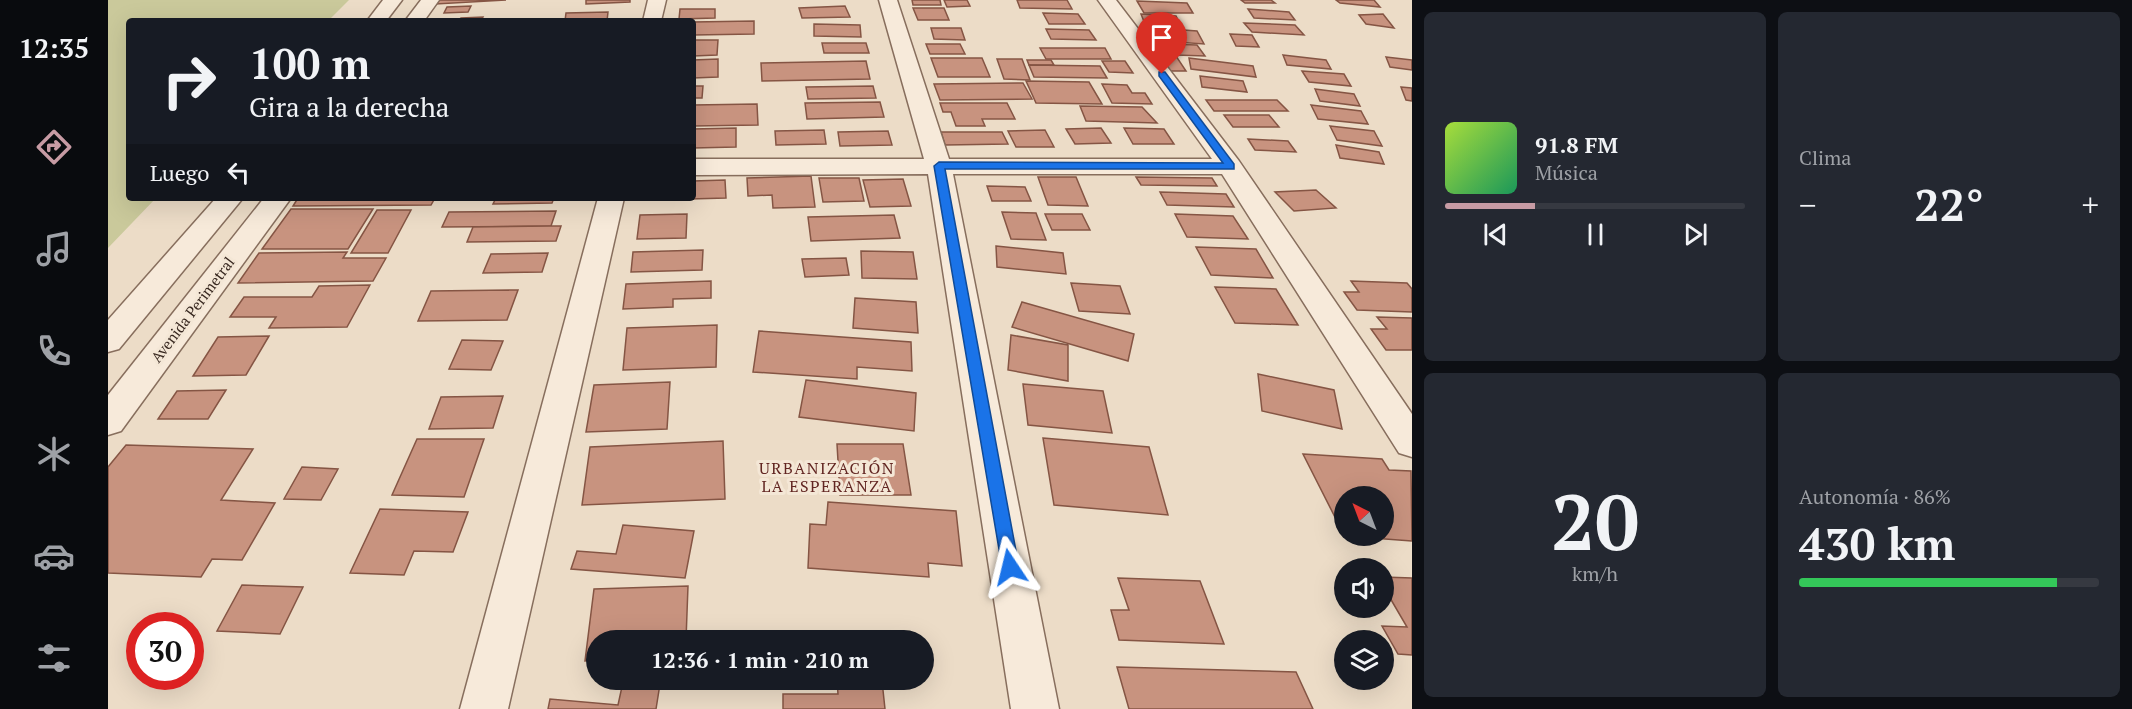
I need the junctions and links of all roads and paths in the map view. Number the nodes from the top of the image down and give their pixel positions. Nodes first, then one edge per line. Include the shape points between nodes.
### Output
1 (393, 0) edge
2 (430, 0) edge
3 (657, 0) edge
4 (888, 0) edge
5 (1107, 0) edge
6 (378, 18) edge
7 (416, 18) edge
8 (653, 18) edge
9 (939, 166) junction
10 (1230, 166) junction
11 (696, 167) edge
12 (227, 201) edge
13 (276, 201) edge
14 (610, 201) edge
15 (108, 341) edge
16 (108, 422) edge
17 (1412, 443) edge
18 (484, 709) edge
19 (1035, 709) edge

1 - 6 street
2 - 7 street
3 - 8 street
4 - 9 street
5 - 10 street
9 - 10 street
9 - 11 street
9 - 19 street
10 - 17 street
12 - 15 street
13 - 16 street, Avenida Perimetral
14 - 18 street

